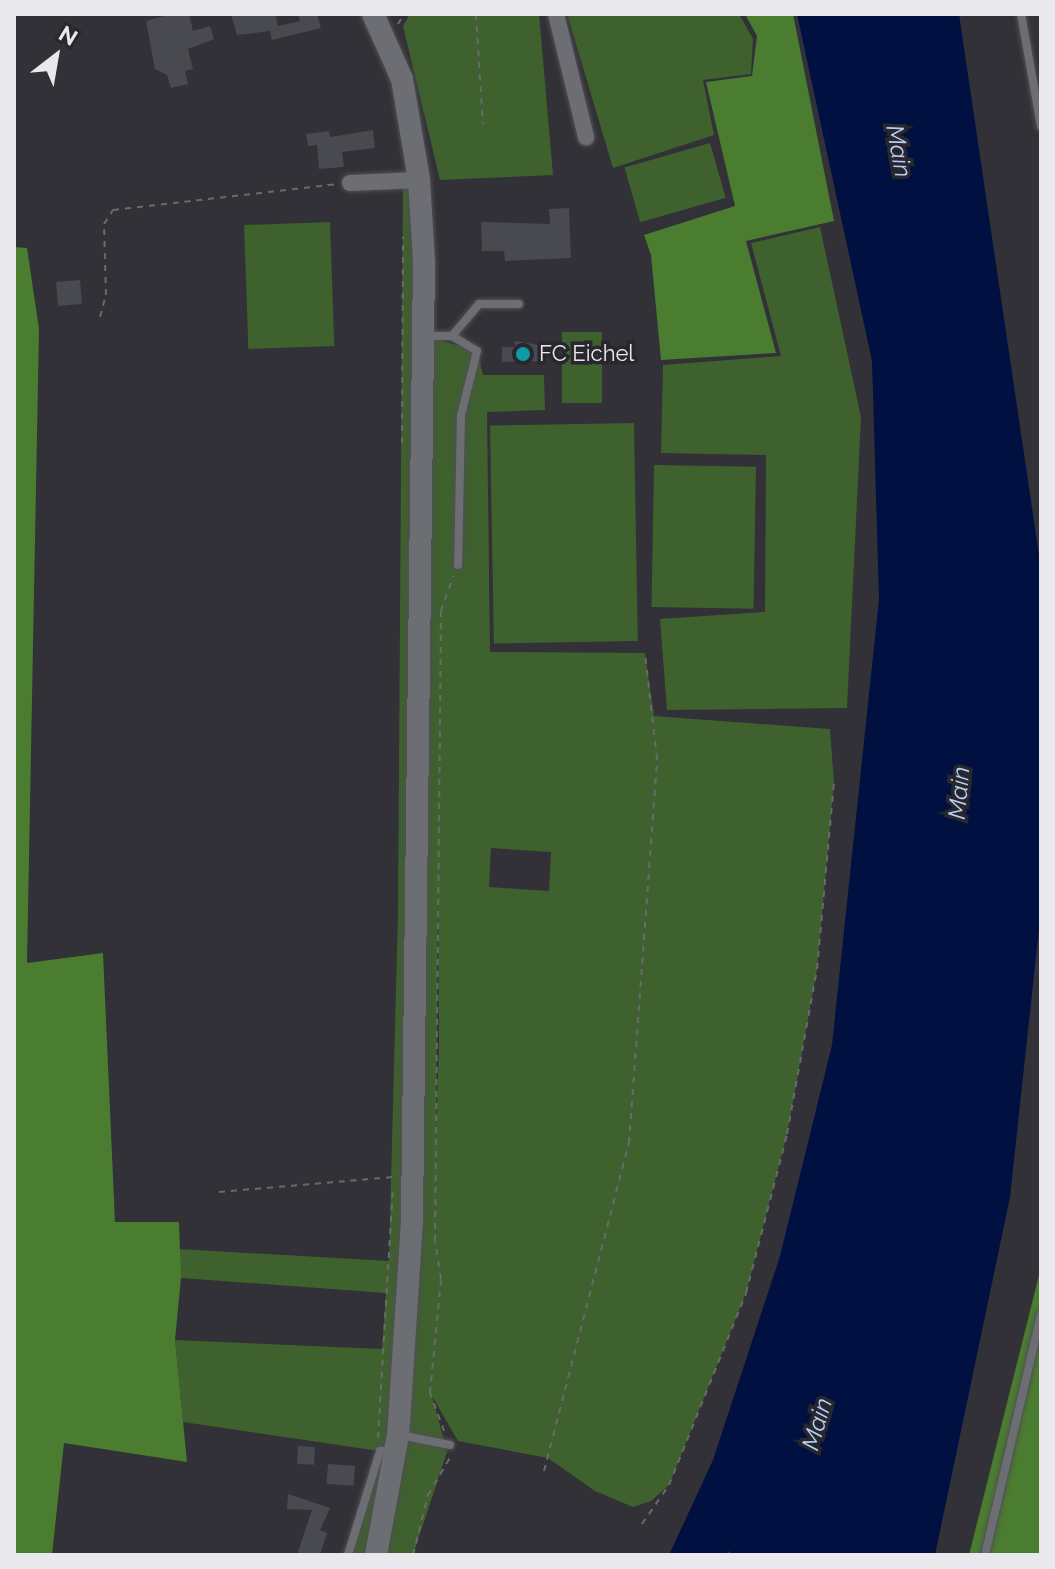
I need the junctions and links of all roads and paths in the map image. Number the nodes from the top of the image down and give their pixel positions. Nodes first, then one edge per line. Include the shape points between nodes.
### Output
1 (373, 14) edge
2 (476, 14) edge
3 (556, 14) edge
4 (1021, 14) edge
5 (483, 124) dead end
6 (1041, 126) edge
7 (586, 137) dead end
8 (419, 180) junction
9 (350, 183) joint
10 (403, 227) dead end
11 (519, 304) dead end
12 (100, 317) dead end
13 (424, 336) junction
14 (452, 336) junction
15 (402, 444) dead end
16 (458, 565) joint
17 (645, 653) dead end
18 (834, 783) dead end
19 (394, 1162) dead end
20 (394, 1177) junction
21 (219, 1192) dead end
22 (1041, 1314) edge
23 (391, 1445) junction
24 (450, 1445) junction
25 (544, 1471) dead end
26 (642, 1524) dead end
27 (348, 1555) edge
28 (376, 1555) edge
29 (413, 1555) edge
30 (985, 1555) edge

1 - 8 main road via 402,79
2 - 5 path
3 - 7 street
4 - 6 lane
8 - 9 street
8 - 13 main road
9 - 12 path via 113,210 104,224 106,295
10 - 15 path
11 - 14 lane via 479,304
13 - 14 lane
13 - 23 main road via 412,1221
14 - 16 lane via 473,346 478,357 461,415
16 - 24 path via 441,611 435,1241 441,1279 430,1393
17 - 25 path via 657,759 629,1143
18 - 26 path via 817,969 787,1134 750,1279 669,1485
19 - 20 path
20 - 21 path
20 - 23 path via 375,1419
22 - 30 lane
23 - 24 lane
23 - 27 lane
23 - 28 main road
24 - 29 path via 451,1457 419,1520

